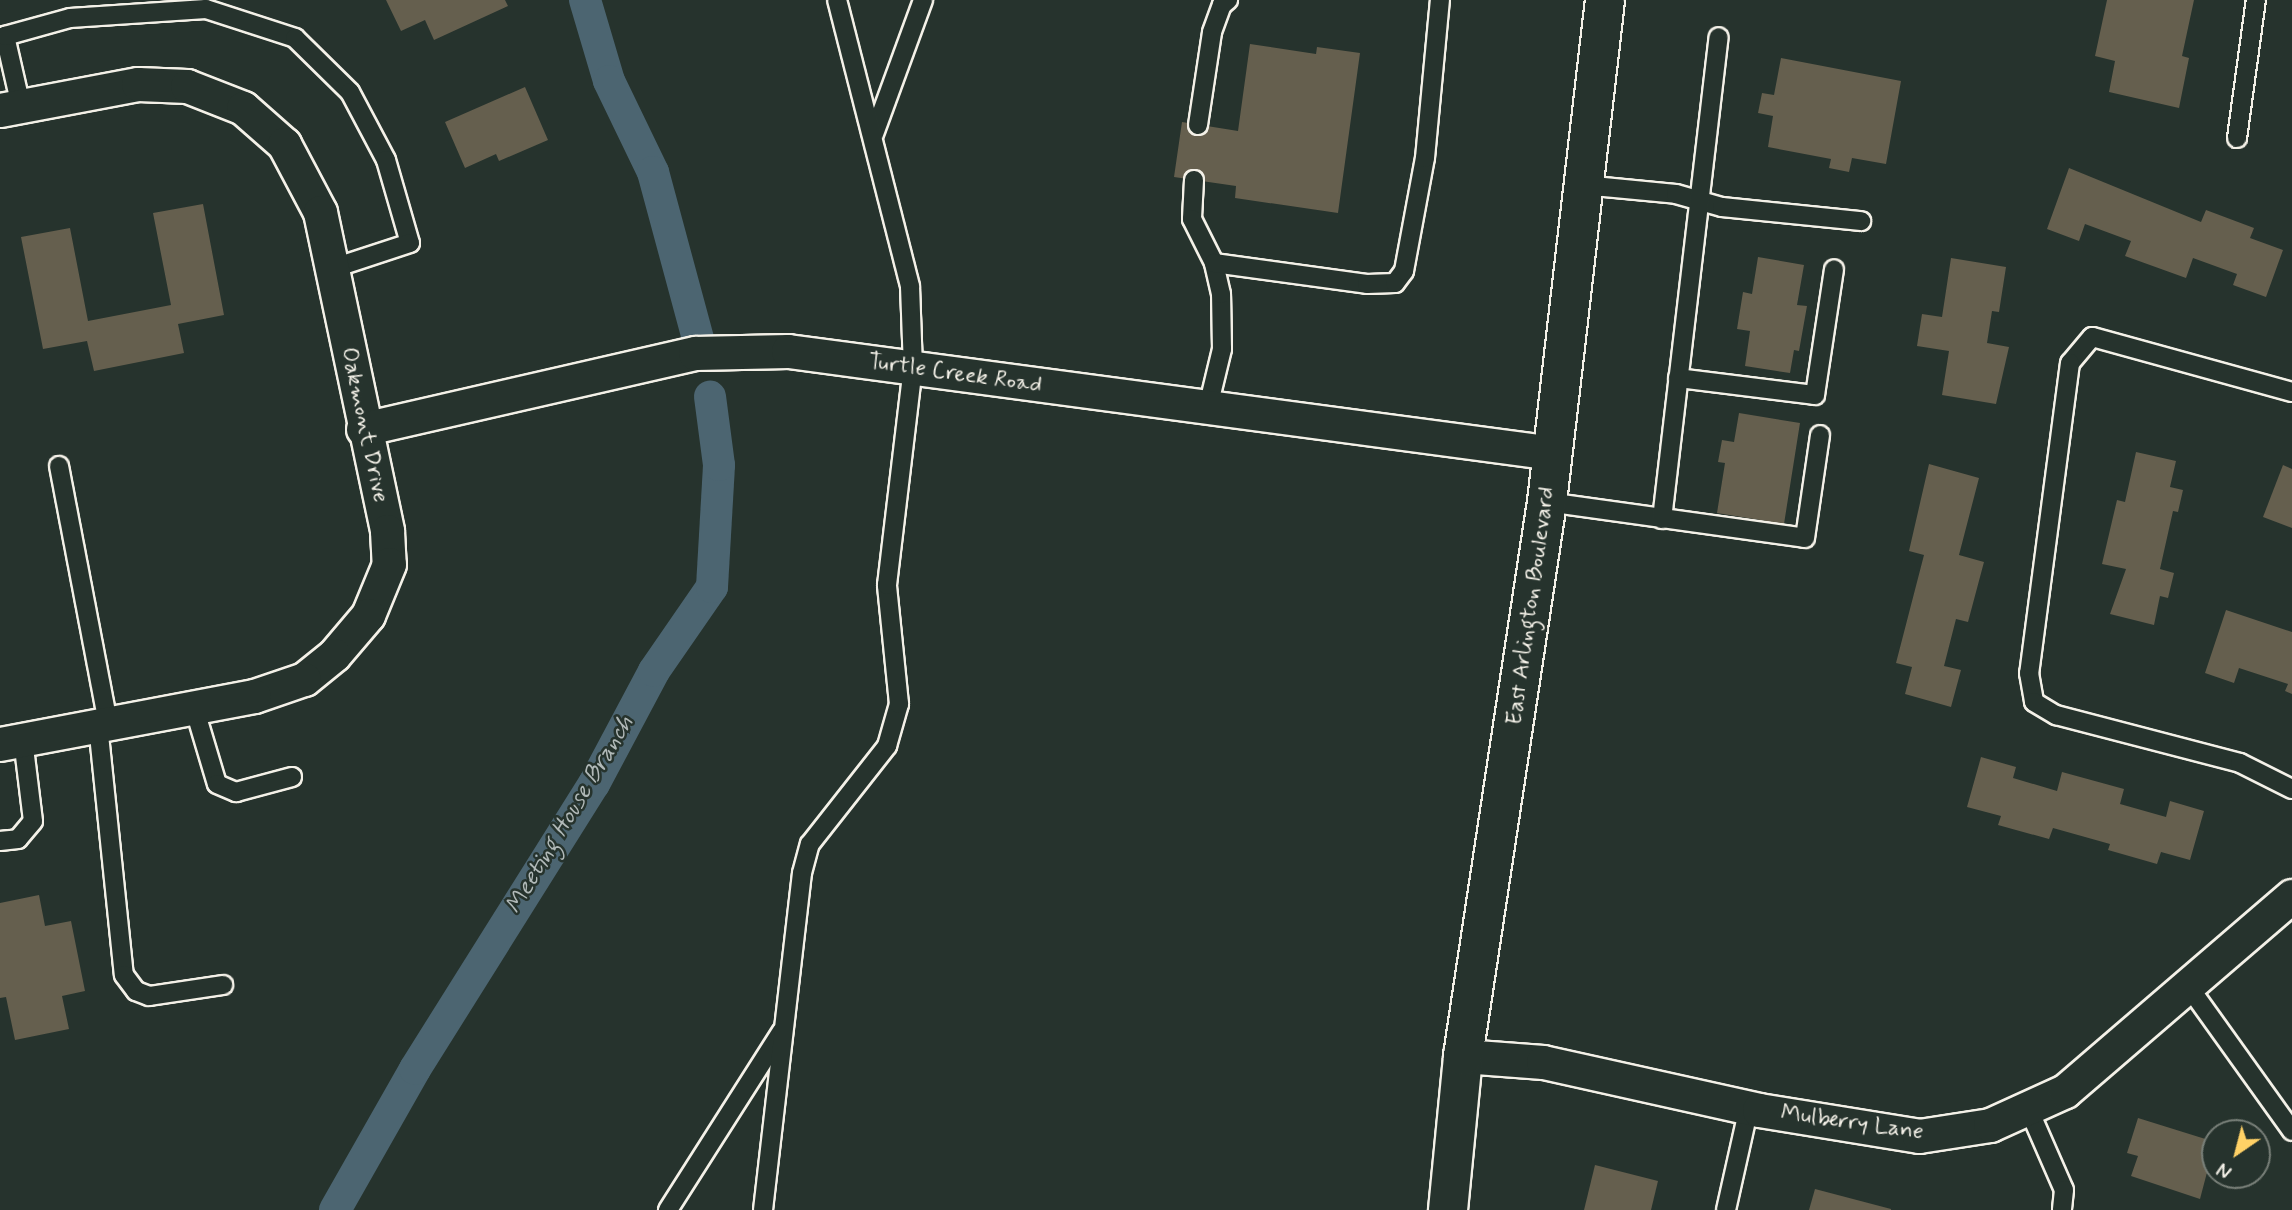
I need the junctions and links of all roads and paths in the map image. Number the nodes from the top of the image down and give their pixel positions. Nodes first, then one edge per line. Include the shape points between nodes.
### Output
1 (837, 0) edge
2 (923, 0) edge
3 (1228, 0) edge
4 (1440, 0) edge
5 (1605, 0) edge
6 (2256, 0) edge
7 (1719, 37) dead end
8 (10, 108) edge
9 (1198, 125) dead end
10 (874, 134) junction
11 (2237, 138) dead end
12 (1194, 180) dead end
13 (1583, 185) junction
14 (1699, 200) junction
15 (1861, 221) dead end
16 (1214, 263) junction
17 (331, 269) junction
18 (1834, 269) dead end
19 (913, 368) junction
20 (1678, 378) junction
21 (2292, 392) edge
22 (1208, 407) junction
23 (363, 429) junction
24 (1821, 435) dead end
25 (1552, 453) junction
26 (59, 466) dead end
27 (1547, 502) junction
28 (1662, 519) junction
29 (194, 707) junction
30 (103, 724) junction
31 (12, 742) edge
32 (292, 777) dead end
33 (2292, 789) edge
34 (0, 841) edge
35 (2292, 896) edge
36 (223, 985) dead end
37 (2189, 987) junction
38 (784, 1028) junction
39 (1462, 1056) junction
40 (1749, 1107) junction
41 (2029, 1110) junction
42 (2292, 1131) edge
43 (668, 1210) edge
44 (763, 1210) edge
45 (1448, 1210) edge
46 (1726, 1210) edge
47 (2062, 1210) edge

1 - 10 lane
2 - 10 lane
3 - 9 lane via 1212,32
4 - 16 lane via 1415,224 1410,251 1395,283 1367,284
5 - 13 main road, East Arlington Boulevard
6 - 11 lane
7 - 14 lane
8 - 17 street, Oakmont Drive via 138,84 187,86 243,108 284,144 320,212
8 - 17 lane via 5,36 70,18 206,9 295,38 350,92 386,160 410,243
10 - 19 lane via 910,286
12 - 16 lane via 1192,219
13 - 14 lane
13 - 25 main road, East Arlington Boulevard
14 - 15 lane via 1723,207
14 - 20 lane
16 - 22 lane via 1221,294 1222,349
17 - 23 street, Oakmont Drive
18 - 20 lane via 1815,395
19 - 22 street, Turtle Creek Road
19 - 23 street, Turtle Creek Road via 788,351 695,353
19 - 38 lane via 887,585 899,669 899,704 887,746 810,844 802,873
20 - 28 lane
21 - 33 lane via 2092,337 2070,363 2029,673 2034,702 2056,715 2240,763
22 - 25 street, Turtle Creek Road
23 - 29 street, Oakmont Drive via 387,531 389,564 368,615 334,655 304,679 254,696
24 - 28 lane via 1805,538
25 - 27 main road, East Arlington Boulevard
26 - 30 lane
27 - 28 lane
27 - 39 main road, East Arlington Boulevard
29 - 30 street, Oakmont Drive
29 - 32 lane via 217,784 236,792
30 - 31 street, Oakmont Drive
30 - 36 lane via 124,975 136,991 149,996
31 - 34 lane via 33,821 18,839
35 - 37 street, Mulberry Lane
37 - 41 street, Mulberry Lane via 2065,1091
37 - 42 lane
38 - 43 lane
38 - 44 lane
39 - 40 street, Mulberry Lane via 1543,1062
39 - 45 main road, East Arlington Boulevard
40 - 41 street, Mulberry Lane via 1919,1136 1990,1125
40 - 46 lane
41 - 47 lane via 2061,1181

